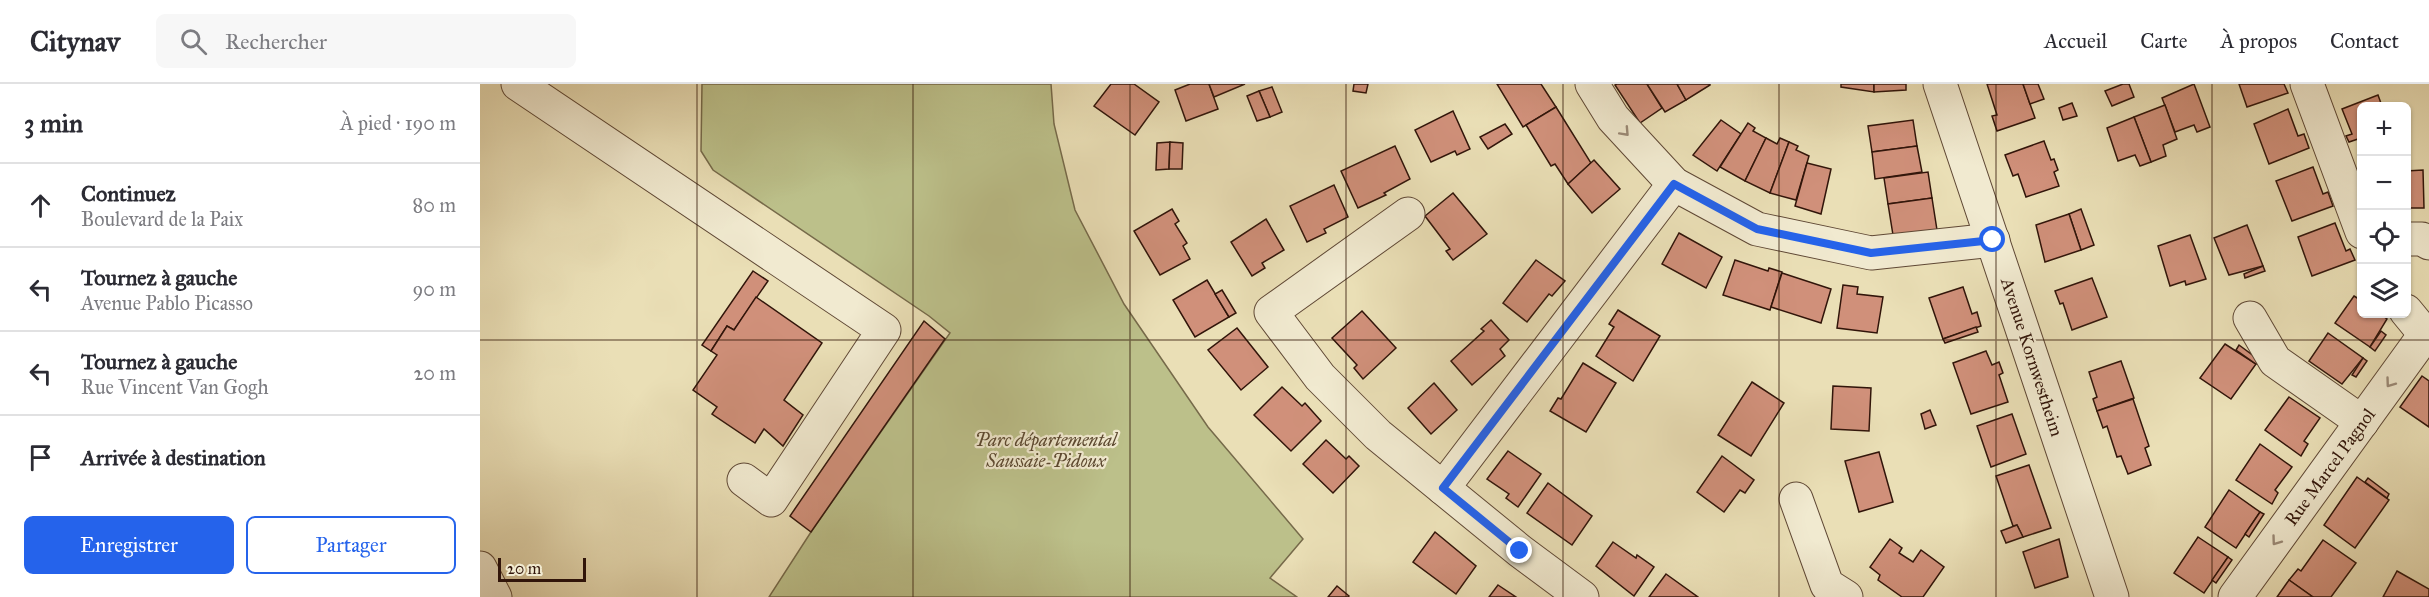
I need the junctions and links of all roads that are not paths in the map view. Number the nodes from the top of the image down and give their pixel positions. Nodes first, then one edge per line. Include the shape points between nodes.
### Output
1 (518, 84) edge
2 (1592, 84) edge
3 (1940, 84) edge
4 (2307, 84) edge
5 (1674, 184) junction
6 (1408, 214) dead end
7 (2357, 221) edge
8 (2411, 239) edge
9 (1993, 240) junction
10 (2429, 243) edge
11 (2250, 318) dead end
12 (2420, 329) edge
13 (2362, 422) junction
14 (744, 480) dead end
15 (1443, 488) junction
16 (1796, 499) dead end
17 (480, 568) edge
18 (1830, 593) edge
19 (495, 597) edge
20 (1582, 597) edge
21 (2112, 597) edge
22 (2235, 597) edge

1 - 14 street via 884,330 771,500
2 -> 5 street via 1613,118
3 - 9 street, Avenue Kornwestheim
4 - 7 street
5 - 9 street via 1757,229 1871,253
5 - 15 street
6 - 15 street via 1271,312 1320,376 1378,435
8 - 10 street
9 - 21 street, Avenue Kornwestheim
11 - 13 street via 2275,361
12 -> 13 street, Rue Marcel Pagnol
13 -> 22 street, Rue Marcel Pagnol
15 - 20 street
16 - 18 street
17 - 19 street

